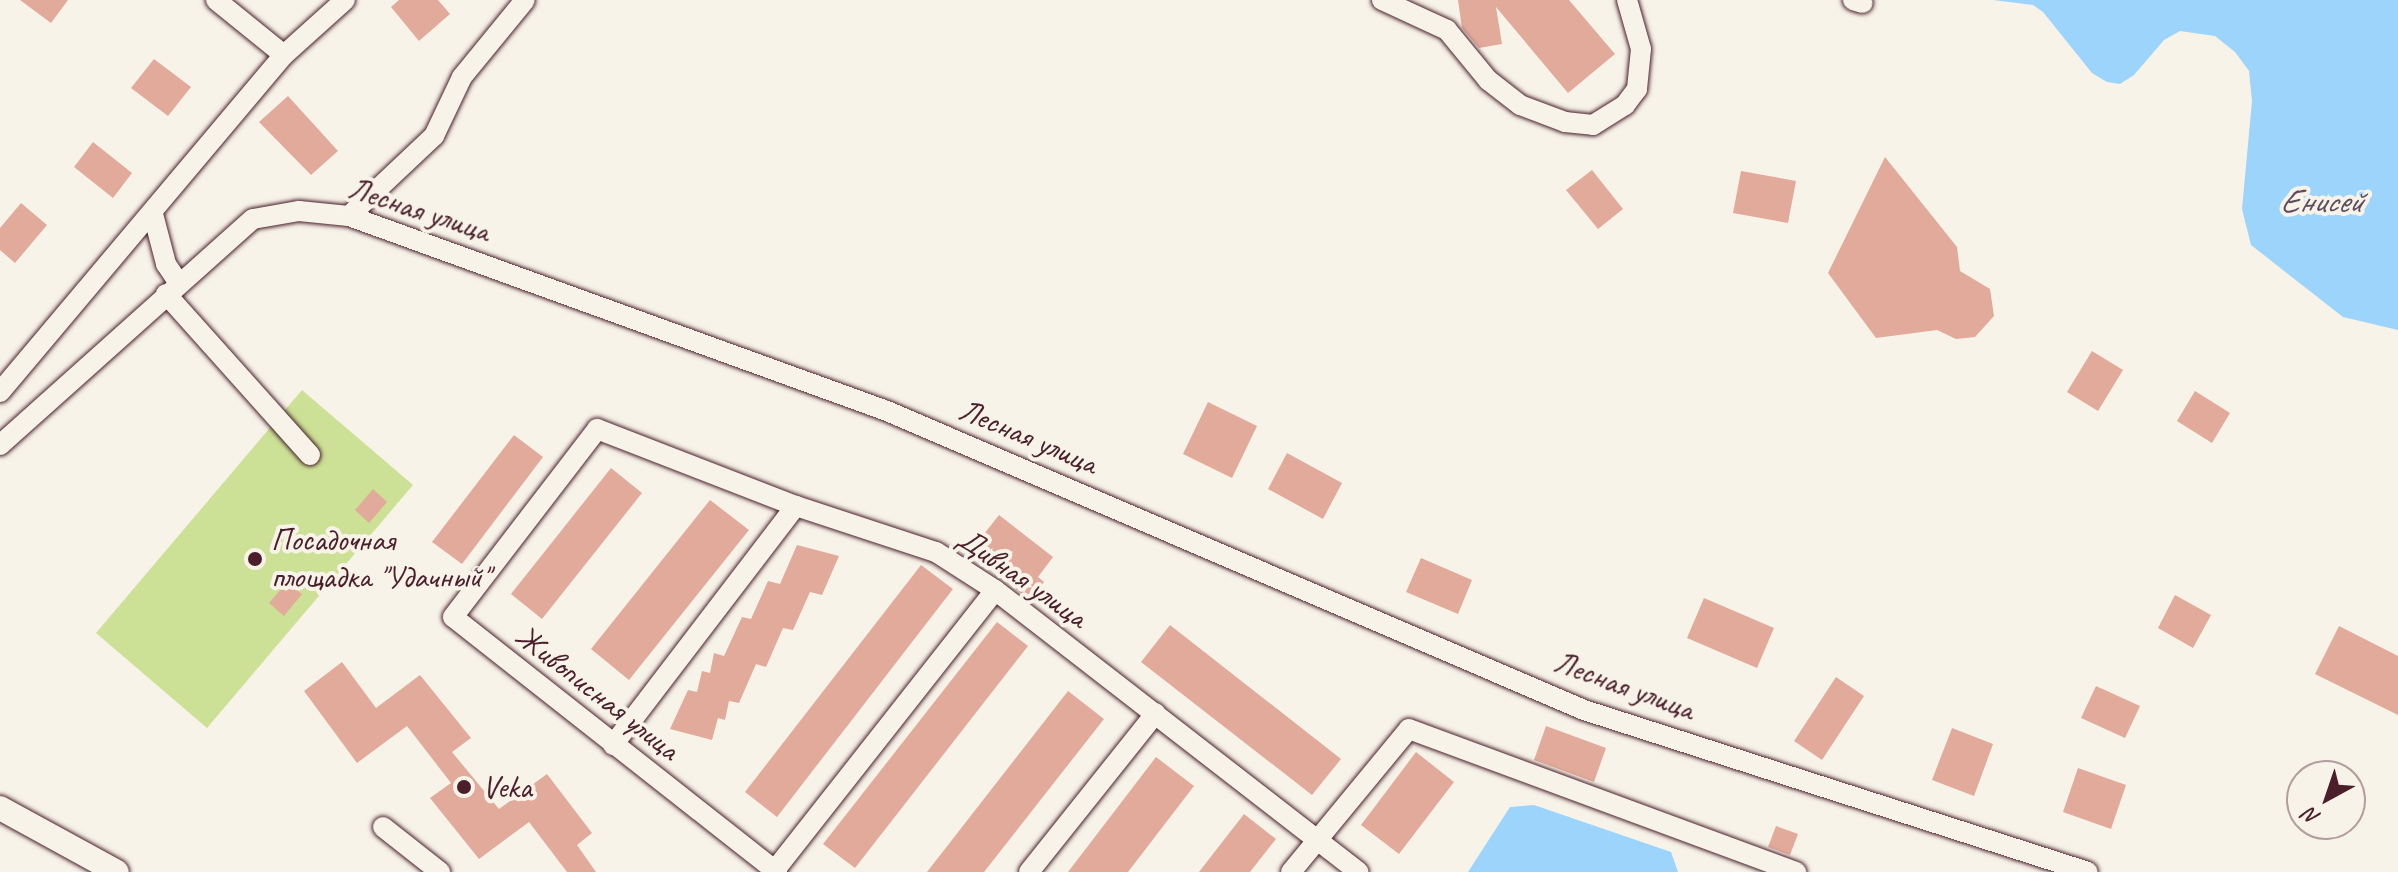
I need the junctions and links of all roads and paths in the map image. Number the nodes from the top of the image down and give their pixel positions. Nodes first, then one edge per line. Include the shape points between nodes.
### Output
1 (216, 0) edge
2 (345, 0) edge
3 (525, 0) edge
4 (1382, 0) edge
5 (1627, 0) edge
6 (284, 55) junction
7 (153, 214) junction
8 (349, 216) junction
9 (173, 288) junction
10 (0, 392) edge
11 (597, 429) joint
12 (0, 445) edge
13 (310, 455) dead end
14 (796, 506) junction
15 (995, 590) junction
16 (1156, 713) junction
17 (613, 745) junction
18 (0, 808) edge
19 (383, 827) dead end
20 (1316, 841) junction
21 (776, 871) edge
22 (117, 872) edge
23 (440, 872) edge
24 (1029, 872) edge
25 (1291, 872) edge
26 (1358, 872) edge
27 (1796, 872) edge
28 (2088, 872) edge

1 - 6 street
2 - 6 street
3 - 8 street via 462,77 434,136
4 - 5 street via 1447,30 1488,80 1520,105 1565,122 1593,125 1625,105 1637,89 1641,49
6 - 7 street
7 - 9 street
7 - 10 street
8 - 9 street, Лесная улица via 299,211 253,219
8 - 28 street, Лесная улица via 887,411 1584,710
9 - 12 street, Лесная улица
9 - 13 street
11 - 14 street, Дивная улица
11 - 17 street, Живописная улица via 453,617
14 - 15 street, Дивная улица via 936,552
14 - 17 street
15 - 16 street, Дивная улица
15 - 21 street
16 - 20 street, Дивная улица
16 - 24 street
17 - 21 street, Живописная улица
18 - 22 main road
19 - 23 street
20 - 25 street
20 - 26 street, Дивная улица
20 - 27 street via 1409,729

